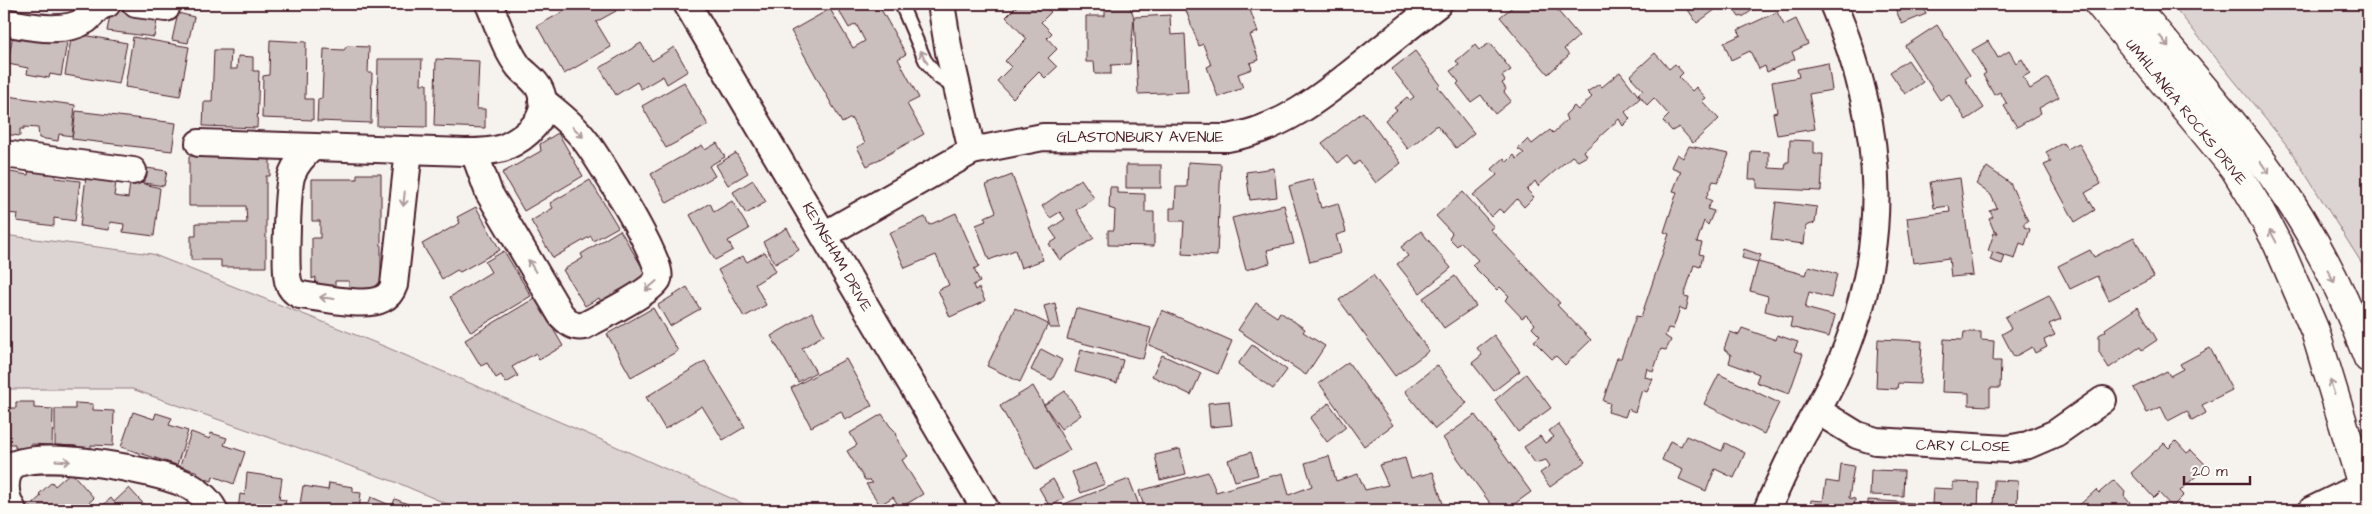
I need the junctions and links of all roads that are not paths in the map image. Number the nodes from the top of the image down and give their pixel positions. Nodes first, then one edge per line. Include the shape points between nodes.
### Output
1 (107, 4) edge
2 (136, 4) edge
3 (490, 4) edge
4 (686, 4) edge
5 (901, 4) edge
6 (1438, 4) edge
7 (1833, 4) edge
8 (2098, 4) edge
9 (2133, 4) edge
10 (936, 6) edge
11 (166, 8) dead end
12 (4, 22) edge
13 (958, 90) junction
14 (542, 100) junction
15 (199, 143) dead end
16 (314, 147) junction
17 (409, 150) junction
18 (972, 150) junction
19 (474, 152) junction
20 (4, 154) edge
21 (133, 171) dead end
22 (824, 235) junction
23 (2368, 358) edge
24 (2103, 400) dead end
25 (1818, 411) junction
26 (2367, 491) edge
27 (13, 510) edge
28 (214, 510) edge
29 (986, 510) edge
30 (1767, 510) edge
31 (2312, 510) edge

1 - 12 street via 77,24 59,28
2 - 11 street
3 - 14 street via 509,50 535,82
4 - 22 street, KEYNSHAM DRIVE
13 -> 5 lane via 938,77 925,60
6 - 18 street, GLASTONBURY AVENUE via 1304,109 1286,120 1249,134 1187,139 1044,137
7 - 25 street via 1845,31 1869,116 1876,182 1875,222 1862,302 1843,357
26 -> 8 main road, UMHLANGA ROCKS DRIVE via 2315,331 2258,207 2234,168
9 -> 23 main road, UMHLANGA ROCKS DRIVE via 2232,124 2300,217 2353,317
10 - 13 street
13 - 18 street
14 - 19 street via 538,122 526,134 502,148
14 -> 19 street via 583,137 652,251 659,275 648,290 584,326 569,324 489,193
15 - 16 street
16 - 17 street
17 -> 16 street via 394,285 382,300 368,302 300,295 290,288 287,271 289,186 297,164
17 - 19 street
18 - 22 street, GLASTONBURY AVENUE
20 - 21 street
22 - 29 street, KEYNSHAM DRIVE
24 - 25 street, CARY CLOSE via 2042,440 2007,449 1876,441 1850,431
25 - 30 street via 1799,442
26 - 31 street
27 -> 28 street via 6,493 7,476 15,464 35,460 115,465 154,474 184,483 202,494

